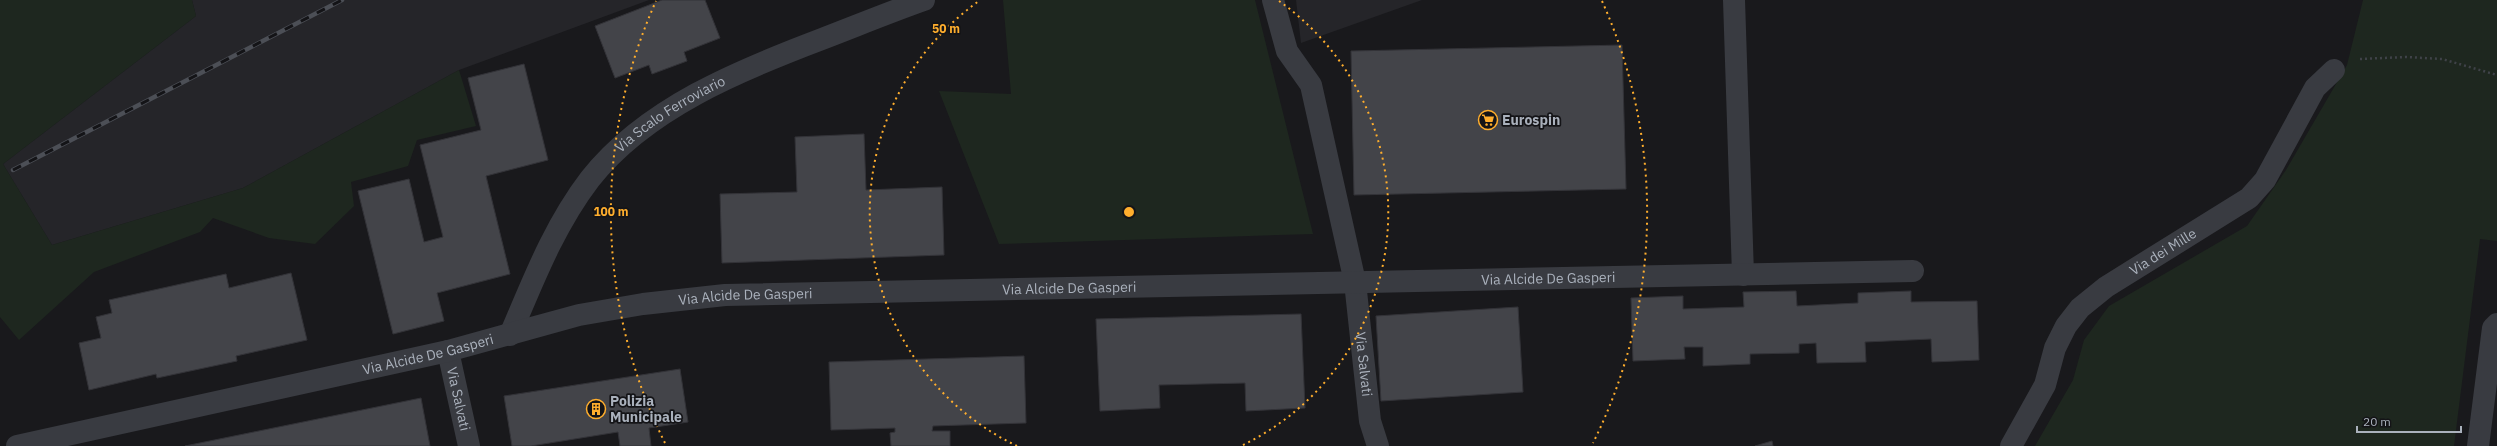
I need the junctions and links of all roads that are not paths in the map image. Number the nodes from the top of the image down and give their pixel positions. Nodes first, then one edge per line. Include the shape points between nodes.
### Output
1 (924, 0) edge
2 (1273, 0) edge
3 (1734, 0) edge
4 (2334, 70) road end
5 (1913, 271) dead end
6 (1743, 274) junction
7 (1355, 282) junction
8 (2497, 324) edge
9 (510, 335) junction
10 (448, 351) junction
11 (17, 446) edge
12 (470, 446) edge
13 (1378, 446) edge
14 (2011, 446) edge
15 (2478, 446) edge

1 - 9 street, Via Scalo Ferroviario via 754,65 685,100 622,145 590,179 554,235
2 - 7 street via 1286,51 1311,85
3 - 6 street
4 - 14 street, Via dei Mille via 2315,88 2265,180 2249,198 2106,287 2080,308 2066,326 2055,348 2045,384
5 - 6 street, Via Alcide De Gasperi
6 - 7 street, Via Alcide De Gasperi
7 - 9 street, Via Alcide De Gasperi via 725,295 643,304 580,315
7 - 13 street, Via Salvati via 1370,421
8 - 15 street via 2493,328
9 - 10 street, Via Alcide De Gasperi
10 - 11 street, Via Alcide De Gasperi
10 - 12 street, Via Salvati

